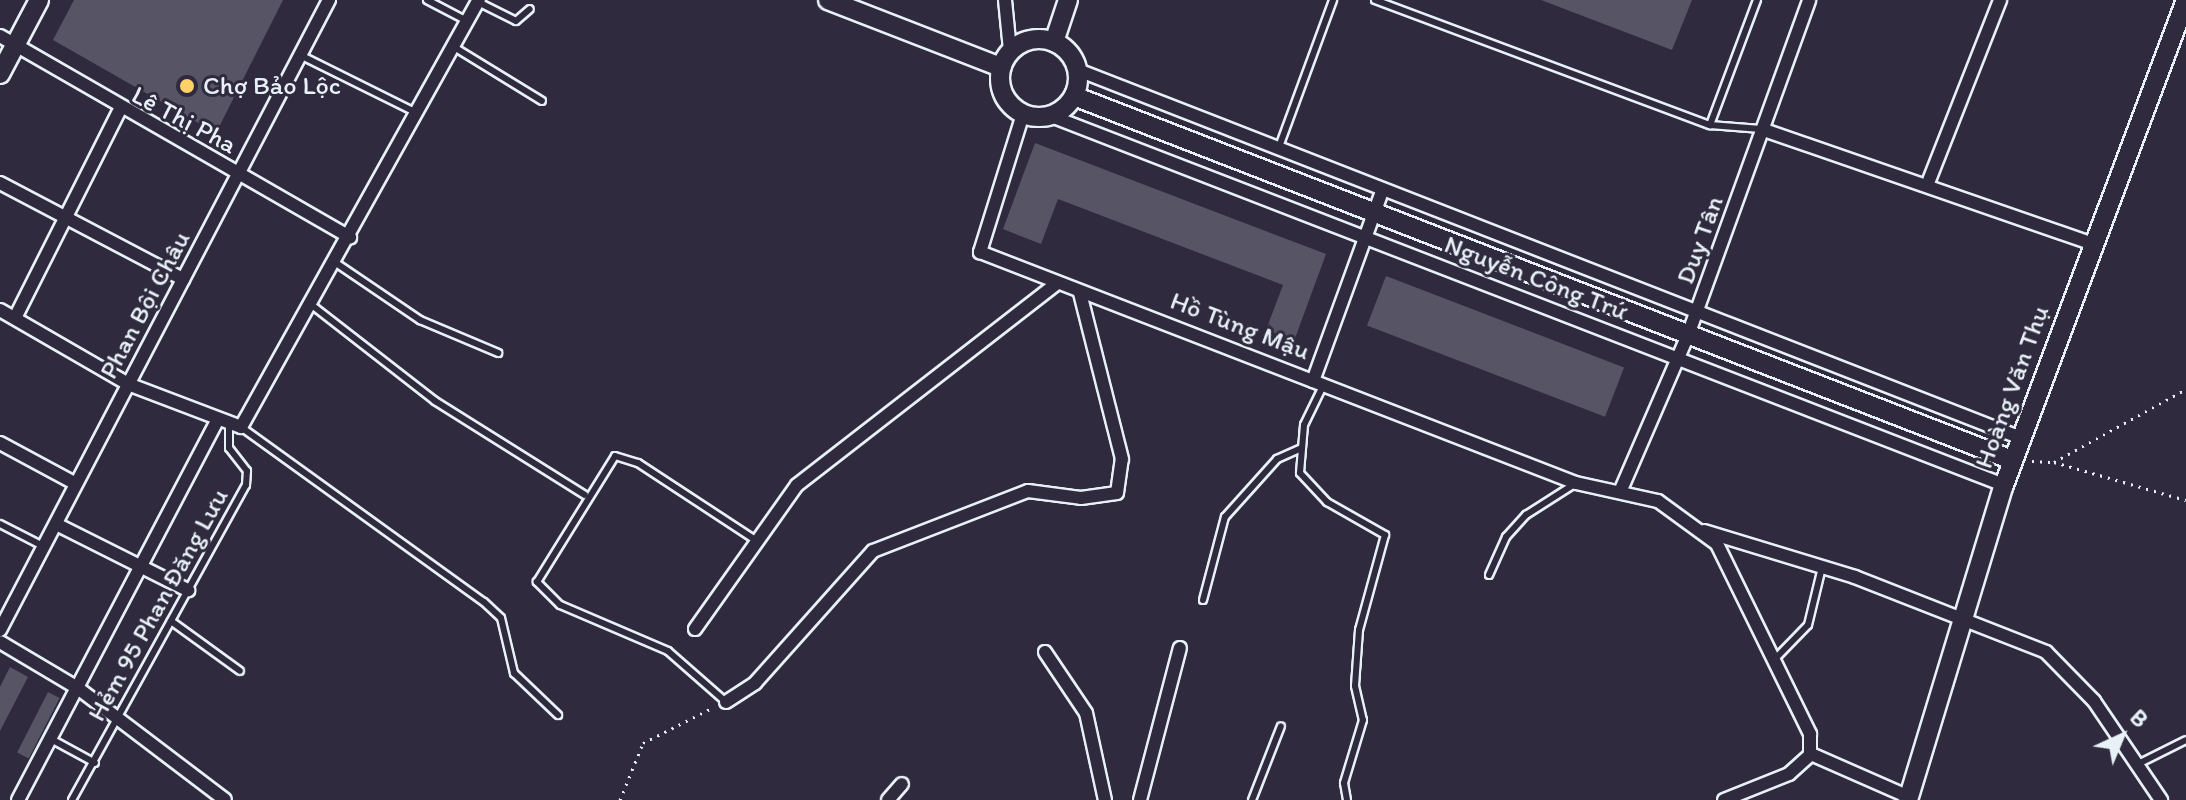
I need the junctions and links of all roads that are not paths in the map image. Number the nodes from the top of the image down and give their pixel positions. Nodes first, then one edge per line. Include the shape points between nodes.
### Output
1 (39, 0) edge
2 (329, 0) edge
3 (427, 0) edge
4 (828, 0) edge
5 (1005, 0) edge
6 (1068, 0) edge
7 (1333, 0) edge
8 (1375, 0) edge
9 (1757, 0) edge
10 (1809, 0) edge
11 (2000, 0) edge
12 (2186, 0) edge
13 (479, 1) edge
14 (530, 9) dead end
15 (468, 22) junction
16 (1054, 42) junction
17 (6, 43) edge
18 (454, 47) junction
19 (300, 55) junction
20 (1005, 58) junction
21 (1078, 70) junction
22 (0, 74) edge
23 (1074, 96) junction
24 (542, 101) dead end
25 (119, 111) junction
26 (415, 112) junction
27 (1023, 114) junction
28 (1051, 116) junction
29 (1710, 125) junction
30 (1764, 130) junction
31 (1278, 148) junction
32 (238, 174) junction
33 (0, 183) edge
34 (1928, 183) junction
35 (1383, 189) junction
36 (1374, 215) junction
37 (64, 217) junction
38 (350, 237) junction
39 (1365, 240) junction
40 (2093, 244) junction
41 (336, 263) junction
42 (183, 279) junction
43 (1056, 284) junction
44 (1080, 293) junction
45 (313, 306) junction
46 (0, 310) edge
47 (1696, 313) junction
48 (15, 318) junction
49 (1687, 337) junction
50 (498, 353) dead end
51 (1677, 361) junction
52 (1318, 383) junction
53 (128, 384) junction
54 (216, 423) junction
55 (235, 427) junction
56 (2021, 438) junction
57 (0, 443) edge
58 (1302, 448) junction
59 (2012, 460) junction
60 (1576, 483) junction
61 (76, 484) junction
62 (2004, 485) junction
63 (1620, 492) junction
64 (585, 495) junction
65 (0, 524) edge
66 (56, 524) junction
67 (1704, 531) junction
68 (755, 540) junction
69 (44, 546) junction
70 (1822, 567) junction
71 (141, 568) junction
72 (1489, 575) dead end
73 (188, 590) junction
74 (1203, 600) dead end
75 (1964, 617) junction
76 (171, 621) junction
77 (695, 629) dead end
78 (0, 630) edge
79 (0, 642) edge
80 (1180, 648) dead end
81 (1045, 652) dead end
82 (1775, 659) junction
83 (240, 671) dead end
84 (79, 689) junction
85 (726, 702) joint
86 (558, 715) dead end
87 (120, 718) junction
88 (1281, 726) dead end
89 (51, 739) junction
90 (2186, 740) edge
91 (1811, 754) junction
92 (95, 763) junction
93 (2140, 763) junction
94 (902, 784) dead end
95 (1909, 799) edge
96 (18, 800) edge
97 (72, 800) edge
98 (225, 800) edge
99 (888, 800) edge
100 (1105, 800) edge
101 (1140, 800) edge
102 (1252, 800) edge
103 (1347, 800) edge
104 (1726, 800) edge
105 (2161, 800) edge

1 - 17 street
2 - 19 street, Phan Bội Châu
3 - 15 lane
4 - 20 street
5 - 20 street
6 - 16 street
7 - 31 lane
8 - 29 lane
9 - 29 lane
10 - 30 street, Duy Tân
11 - 34 street
12 - 40 street, Hoàng Văn Thụ
13 - 14 lane via 516,21
13 - 15 street
15 - 18 street
16 - 20 street via 1036,38
16 - 21 street
17 - 22 street
17 - 25 street, Lê Thị Pha
18 - 24 lane
18 - 26 street
19 - 26 lane
19 - 32 street, Phan Bội Châu
20 - 27 street via 1003,95
21 - 23 street
21 - 31 street, Nguyễn Công Trứ
23 - 28 street
23 - 36 street, Nguyễn Công Trứ
25 - 32 street, Lê Thị Pha
25 - 37 street
26 - 38 street
27 - 28 street
27 - 43 street, Hồ Tùng Mậu via 980,252
28 - 39 street, Nguyễn Công Trứ
29 - 30 lane
30 - 34 street
30 - 47 street, Duy Tân
31 - 35 street, Nguyễn Công Trứ
32 - 38 street, Lê Thị Pha
32 - 42 street, Phan Bội Châu
33 - 37 street
34 - 40 street
35 - 36 street
35 - 47 street, Nguyễn Công Trứ
36 - 39 street
36 - 49 street, Nguyễn Công Trứ
37 - 42 street
37 - 48 street
38 - 41 street
39 - 51 street, Nguyễn Công Trứ
39 - 52 street
40 - 56 street, Hoàng Văn Thụ
41 - 45 street
41 - 50 lane via 420,320
42 - 53 street, Phan Bội Châu
43 - 44 street, Hồ Tùng Mậu
43 - 68 street via 824,459
44 - 52 street, Hồ Tùng Mậu
44 - 85 street via 1122,459 1117,493 1081,498 1028,491 873,551 755,683
45 - 55 street
45 - 64 lane via 435,401
46 - 48 street
47 - 49 street, Duy Tân
47 - 56 street, Nguyễn Công Trứ
48 - 53 street
49 - 51 street, Duy Tân
49 - 59 street, Nguyễn Công Trứ
51 - 62 street, Nguyễn Công Trứ
51 - 63 street, Duy Tân
52 - 58 lane
52 - 60 street, Hồ Tùng Mậu
53 - 54 street
53 - 61 street, Phan Bội Châu
54 - 55 street
54 - 71 street
55 - 73 lane, Hẻm 95 Phan Đăng Lưu via 229,448 247,471 246,485
55 - 86 lane via 484,602 501,618 514,673
56 - 59 street, Hoàng Văn Thụ
57 - 61 street
58 - 74 lane via 1277,459 1225,517
58 - 103 lane via 1300,473 1327,502 1385,535 1359,630 1355,686 1363,720 1344,783
59 - 62 street, Hoàng Văn Thụ
60 - 63 street, Hồ Tùng Mậu
60 - 72 lane via 1526,515 1506,537
61 - 66 street, Phan Bội Châu
62 - 75 street, Hoàng Văn Thụ
63 - 67 street, Hồ Tùng Mậu via 1658,501
64 - 68 lane via 615,456 638,463
64 - 85 lane via 537,582 541,592 668,651
65 - 69 lane
66 - 69 street, Phan Bội Châu
66 - 71 street
67 - 70 street
67 - 82 street
68 - 77 street
69 - 78 street, Phan Bội Châu
70 - 75 street
70 - 82 lane via 1808,625
71 - 73 street
71 - 84 street
73 - 76 lane, Hẻm 95 Phan Đăng Lưu
75 - 93 street via 2017,637 2064,666
75 - 95 street, Hoàng Văn Thụ
76 - 83 lane
76 - 87 lane, Hẻm 95 Phan Đăng Lưu
79 - 84 street
80 - 101 street
81 - 100 street via 1086,713
82 - 91 street via 1802,713
84 - 87 street
84 - 89 street
87 - 92 lane, Hẻm 95 Phan Đăng Lưu
87 - 98 street
88 - 102 lane
89 - 92 lane
89 - 96 street
90 - 93 lane
91 - 95 street
91 - 104 street via 1789,774
92 - 97 lane, Hẻm 95 Phan Đăng Lưu
93 - 105 street
94 - 99 street

